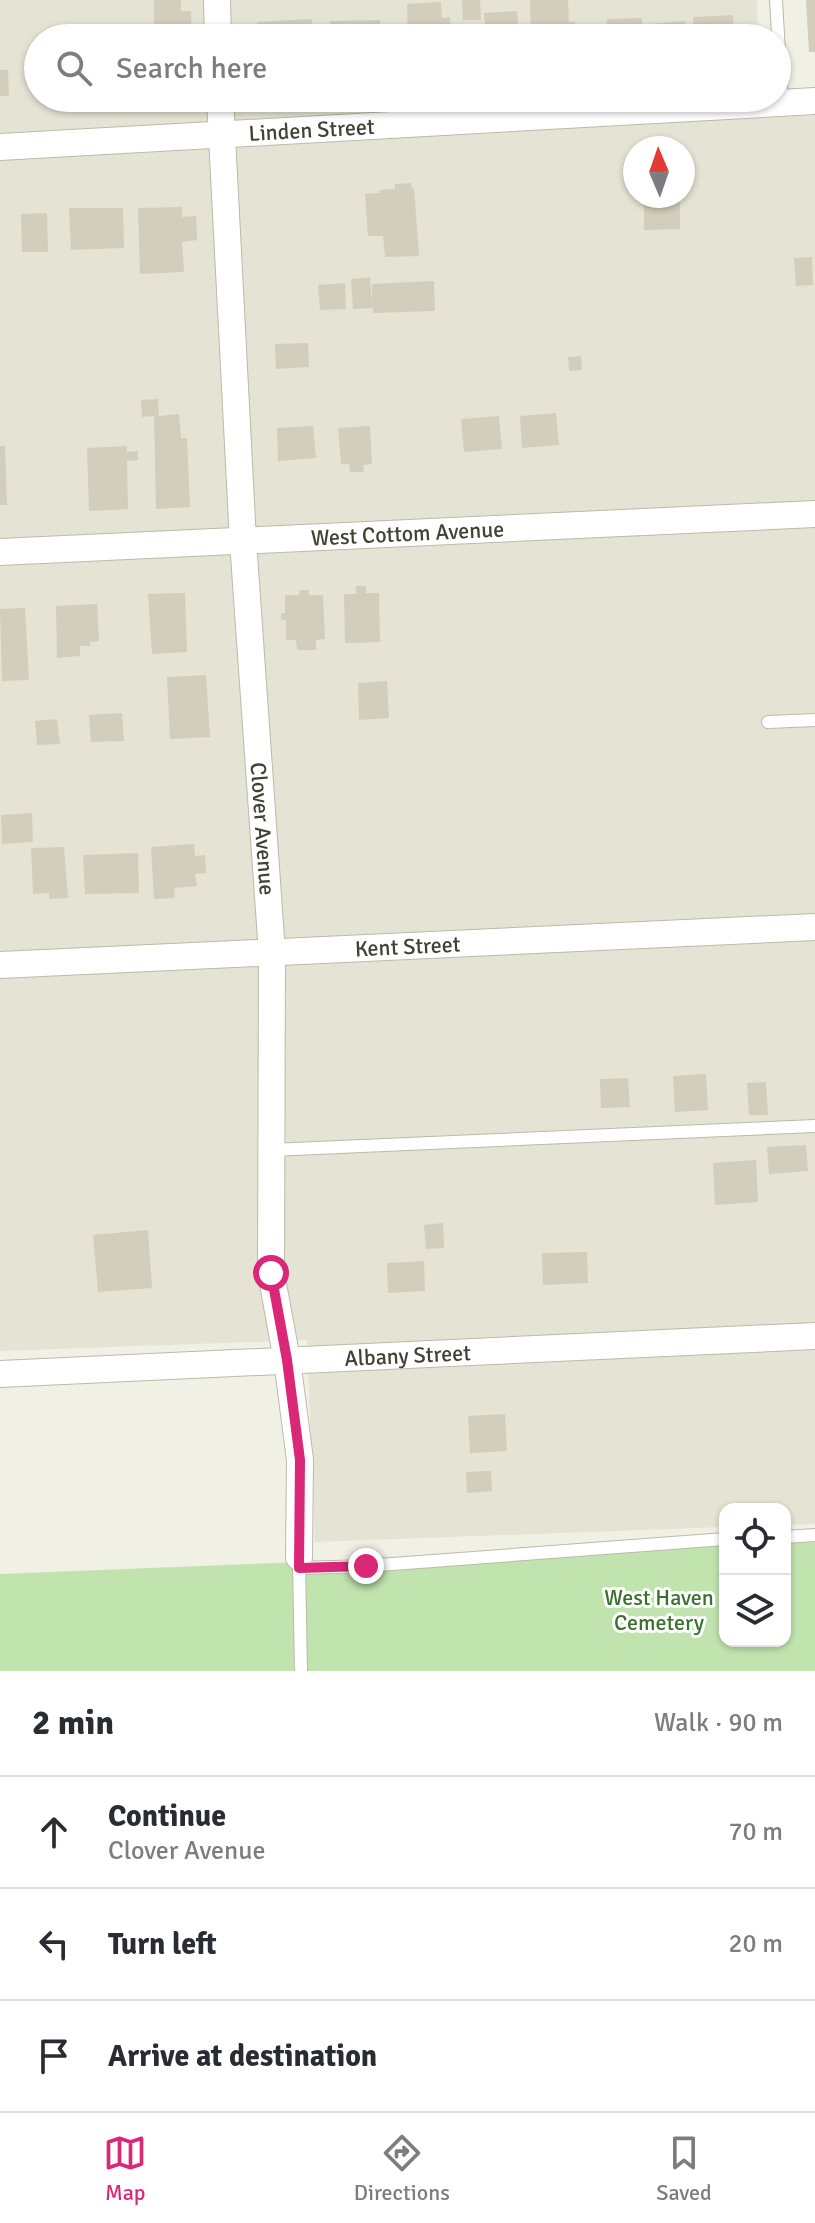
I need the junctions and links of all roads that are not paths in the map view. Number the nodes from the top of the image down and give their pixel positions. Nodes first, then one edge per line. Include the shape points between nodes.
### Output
1 (217, 0) edge
2 (776, 0) edge
3 (218, 24) edge
4 (777, 24) edge
5 (815, 101) edge
6 (791, 102) edge
7 (220, 112) edge
8 (624, 112) edge
9 (221, 135) junction
10 (0, 147) edge
11 (815, 514) edge
12 (243, 541) junction
13 (0, 552) edge
14 (815, 720) edge
15 (768, 722) dead end
16 (815, 927) edge
17 (272, 953) junction
18 (0, 965) edge
19 (815, 1126) edge
20 (271, 1150) junction
21 (815, 1336) edge
22 (287, 1360) junction
23 (0, 1374) edge
24 (815, 1535) edge
25 (791, 1537) edge
26 (719, 1539) edge
27 (299, 1563) junction
28 (301, 1671) edge

1 - 3 street
2 - 4 lane
5 - 6 street, Linden Street
7 - 9 street, Clover Avenue
8 - 9 street, Linden Street
9 - 10 street, Linden Street
9 - 12 street, Clover Avenue
11 - 12 street, West Cottom Avenue
12 - 13 street, West Cottom Avenue
12 - 17 street, Clover Avenue
14 - 15 lane
16 - 17 street, Kent Street
17 - 18 street, Kent Street
17 - 20 street, Clover Avenue
19 - 20 lane
20 - 22 street, Clover Avenue via 271,1273
21 - 22 street, Albany Street
22 - 23 street, Albany Street
22 - 27 street, Clover Avenue via 300,1460
24 - 25 lane
26 - 27 lane via 366,1566
27 - 28 lane

